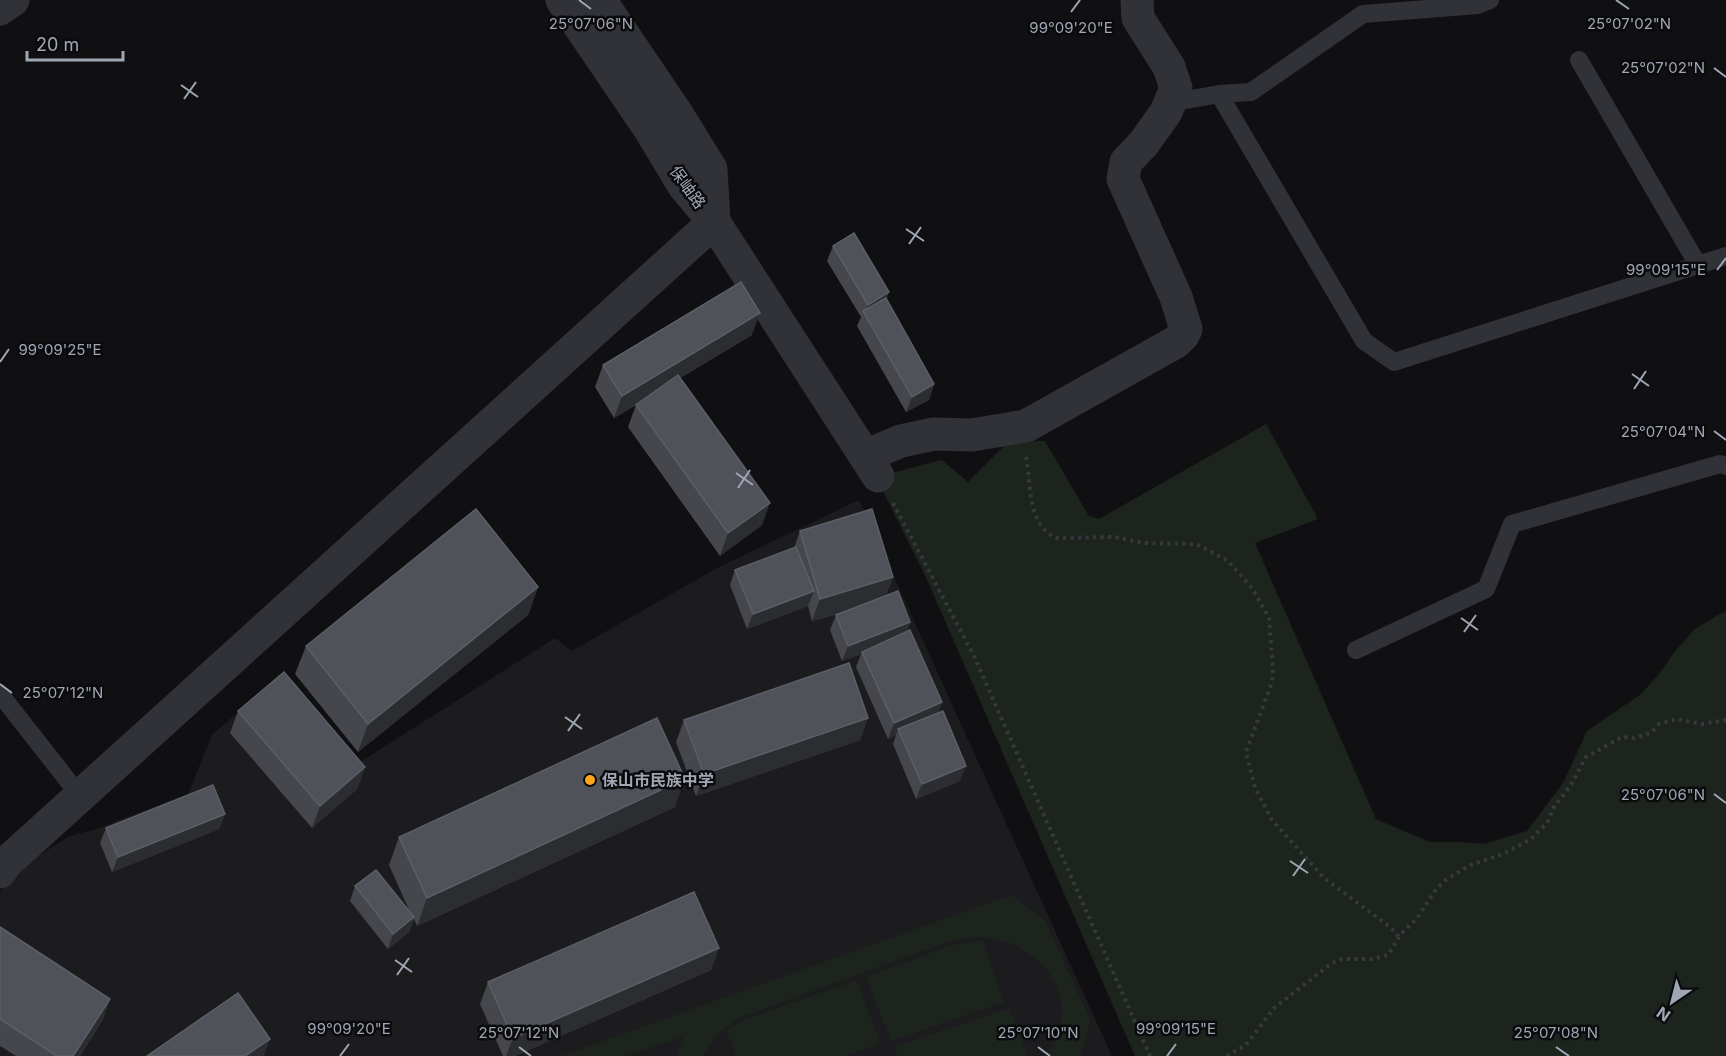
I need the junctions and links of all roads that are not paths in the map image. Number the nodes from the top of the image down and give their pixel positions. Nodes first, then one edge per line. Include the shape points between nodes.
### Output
1 (12, 0) edge
2 (562, 0) edge
3 (600, 0) edge
4 (1137, 0) edge
5 (1490, 0) edge
6 (0, 9) edge
7 (1580, 60) dead end
8 (1219, 94) junction
9 (1170, 103) junction
10 (714, 222) junction
11 (1726, 256) edge
12 (1698, 265) junction
13 (1726, 466) edge
14 (1356, 650) dead end
15 (0, 694) edge
16 (80, 796) junction
17 (0, 872) edge

1 - 6 street
2 - 10 street, 保岫路 via 684,186
3 - 10 street, 保岫路 via 711,169
4 - 9 street via 1138,18 1169,67 1176,88
5 - 8 lane via 1478,5 1363,14 1251,92
7 - 12 lane
8 - 9 lane
8 - 12 lane via 1364,341 1394,362
9 - 10 street via 1144,143 1126,162 1123,179 1176,297 1186,329 1176,342 1026,426 972,435 934,434 901,441 872,466
10 - 16 street
11 - 12 lane
13 - 14 lane via 1720,464 1512,524 1486,589
15 - 16 lane
16 - 17 street

